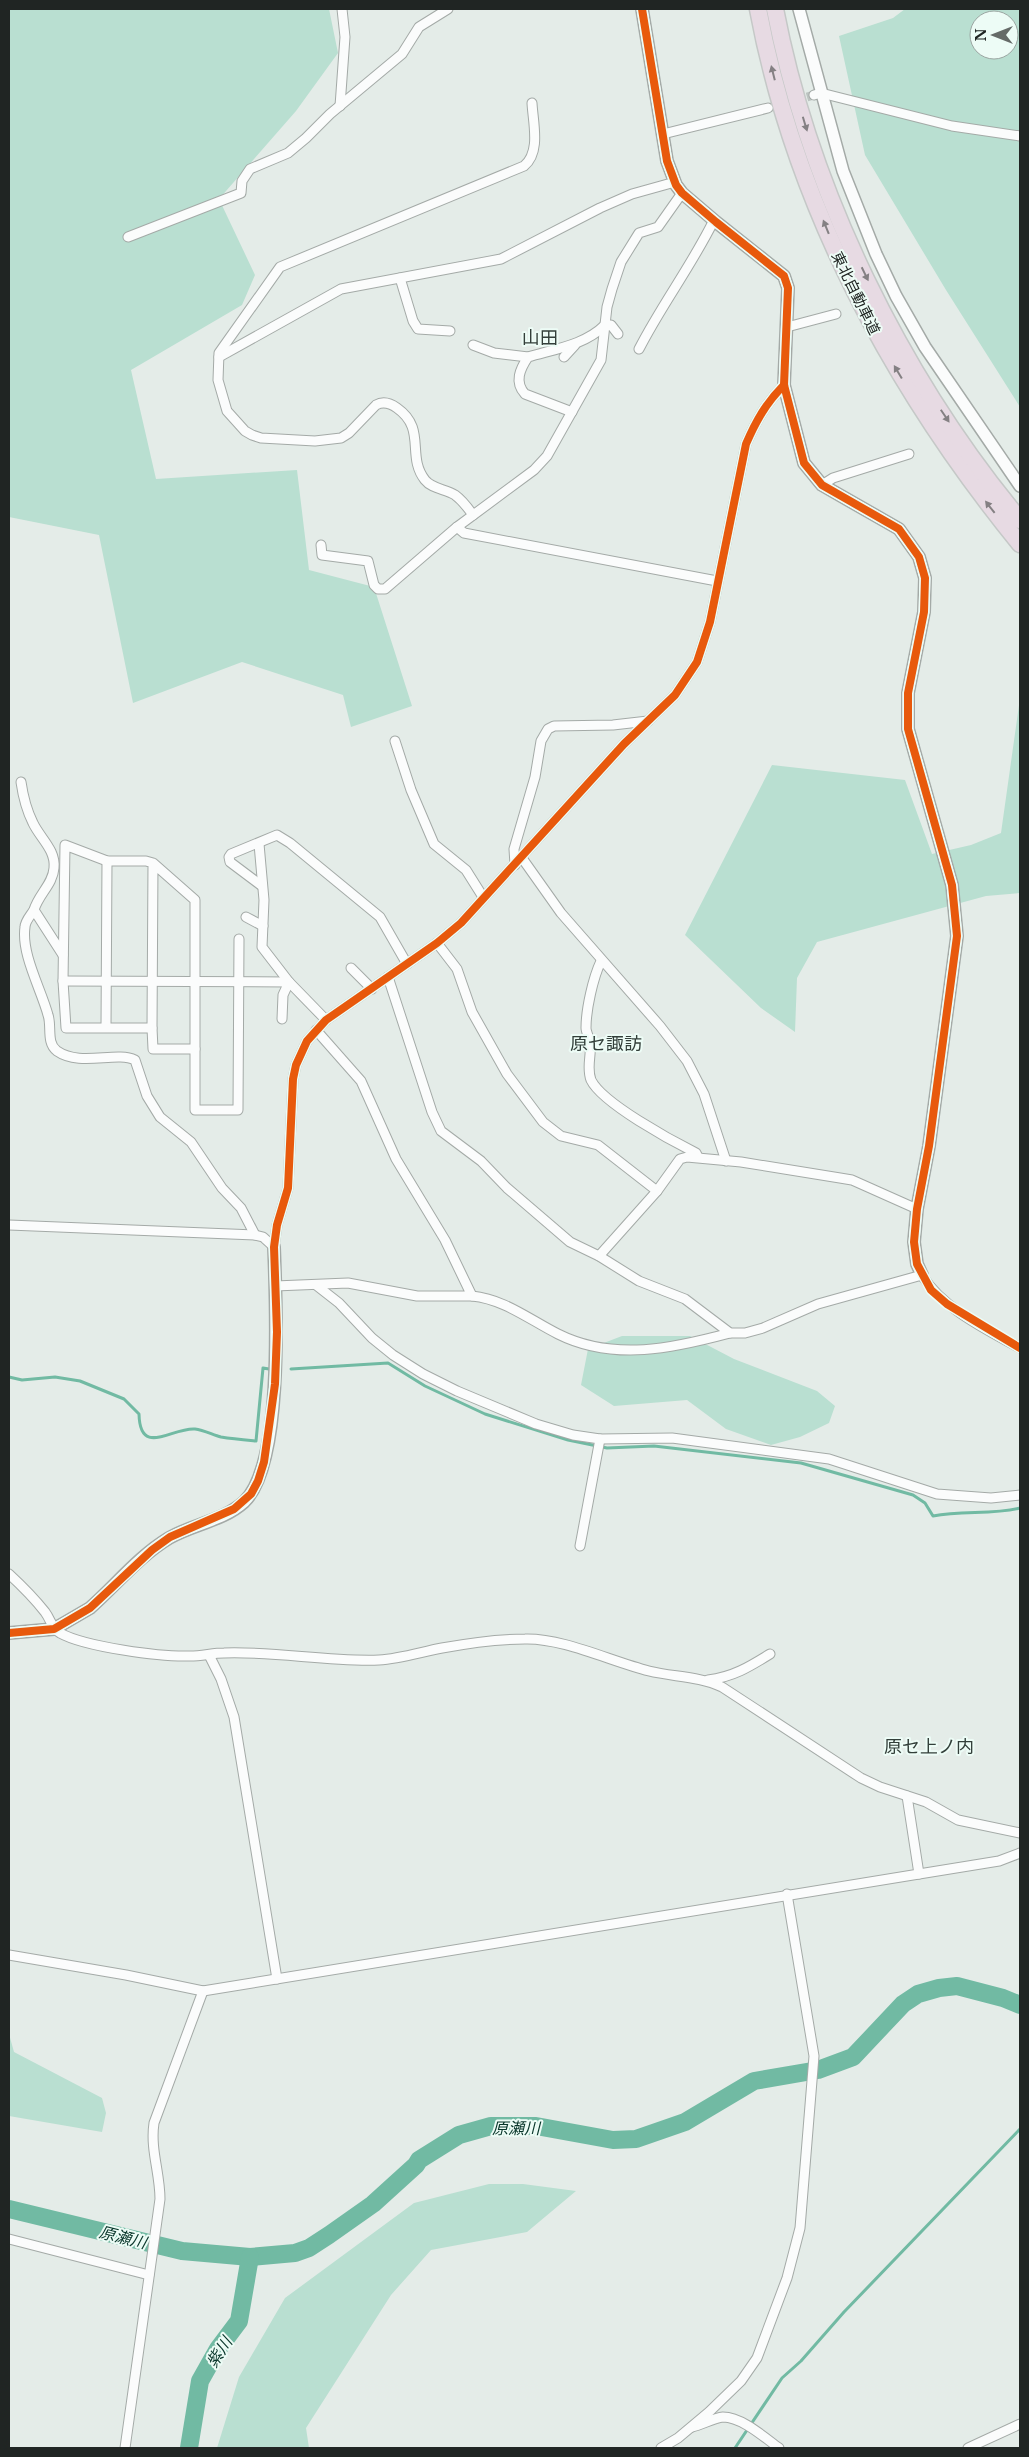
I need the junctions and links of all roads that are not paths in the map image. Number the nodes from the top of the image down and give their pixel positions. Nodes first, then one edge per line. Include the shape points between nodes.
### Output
1 (342, 9) edge
2 (448, 9) edge
3 (642, 9) edge
4 (758, 9) edge
5 (775, 9) edge
6 (799, 9) edge
7 (817, 94) junction
8 (532, 104) dead end
9 (340, 106) junction
10 (768, 108) tunnel mouth
11 (663, 134) junction
12 (1020, 136) edge
13 (675, 182) junction
14 (682, 192) junction
15 (714, 220) junction
16 (128, 237) dead end
17 (400, 278) junction
18 (836, 314) dead end
19 (605, 325) junction
20 (787, 327) junction
21 (450, 331) dead end
22 (618, 334) dead end
23 (577, 343) junction
24 (473, 345) dead end
25 (639, 349) dead end
26 (564, 356) dead end
27 (219, 357) junction
28 (528, 357) junction
29 (784, 385) junction
30 (572, 412) junction
31 (909, 454) dead end
32 (822, 485) junction
33 (1020, 486) edge
34 (473, 516) junction
35 (1020, 520) edge
36 (457, 527) junction
37 (1020, 544) edge
38 (321, 545) dead end
39 (717, 581) junction
40 (648, 721) junction
41 (395, 741) dead end
42 (21, 782) dead end
43 (259, 844) junction
44 (522, 858) junction
45 (107, 861) junction
46 (153, 863) junction
47 (515, 865) junction
48 (262, 886) junction
49 (483, 897) junction
50 (34, 910) junction
51 (246, 917) dead end
52 (263, 926) junction
53 (239, 939) dead end
54 (437, 943) junction
55 (63, 956) junction
56 (601, 961) junction
57 (407, 964) junction
58 (351, 968) dead end
59 (388, 977) junction
60 (107, 980) junction
61 (63, 981) junction
62 (152, 981) junction
63 (196, 982) junction
64 (240, 982) junction
65 (289, 982) junction
66 (372, 989) junction
67 (282, 1019) dead end
68 (326, 1020) junction
69 (106, 1027) junction
70 (152, 1028) junction
71 (316, 1030) junction
72 (195, 1049) junction
73 (698, 1157) junction
74 (726, 1161) junction
75 (656, 1191) junction
76 (917, 1209) junction
77 (9, 1225) edge
78 (255, 1236) junction
79 (274, 1247) junction
80 (600, 1256) junction
81 (922, 1275) junction
82 (316, 1285) junction
83 (276, 1286) junction
84 (472, 1296) junction
85 (730, 1333) junction
86 (1020, 1348) edge
87 (599, 1444) junction
88 (1020, 1495) edge
89 (580, 1546) dead end
90 (9, 1574) edge
91 (54, 1629) junction
92 (9, 1633) edge
93 (770, 1654) dead end
94 (210, 1655) junction
95 (708, 1680) junction
96 (907, 1796) junction
97 (1020, 1832) edge
98 (1020, 1853) edge
99 (919, 1874) junction
100 (787, 1894) junction
101 (9, 1955) edge
102 (277, 1979) junction
103 (203, 1991) junction
104 (9, 2239) edge
105 (150, 2273) junction
106 (1020, 2424) edge
107 (690, 2427) junction
108 (125, 2448) edge
109 (661, 2448) edge
110 (779, 2448) edge
111 (968, 2448) edge

1 - 9 street via 345,37
2 - 9 street via 419,27 402,54
3 - 11 street
37 -> 4 highway, 東北自動車道 via 966,476 927,419 867,317 809,187 774,77
5 -> 35 highway, 東北自動車道 via 790,74 824,184 849,242 908,359
6 - 7 street
7 - 12 street via 952,126
7 - 33 street via 843,171 896,296 925,347
8 - 27 street via 534,150 524,166 280,267
9 - 16 street via 288,153 250,169 242,181 241,193
10 - 11 street
11 - 13 street via 667,161
13 - 14 street
13 - 17 street via 632,194 600,208 501,259
14 - 15 street
14 - 19 street via 658,227 639,233 621,262
15 - 20 street via 784,276 788,288
15 - 25 street
17 - 21 street via 418,329
17 - 27 street via 332,293
18 - 20 street
19 - 22 street via 611,325
19 - 23 street
19 - 30 street via 601,360
20 - 29 street
23 - 26 street
23 - 28 street
24 - 28 street via 494,353
27 - 34 street via 218,380 227,411 244,431 261,438 315,441 341,438 350,433 376,405 393,405 409,418 413,426 417,461 423,478 427,483 454,494
28 - 30 street via 518,378 519,388 525,394
29 - 32 street via 804,463
29 - 39 street via 756,420 746,444
30 - 34 street via 547,456 534,470
31 - 32 street via 834,478
32 - 76 street via 899,529 919,557 925,578 924,612 908,693 908,729 952,885 957,936 929,1146
34 - 36 street
36 - 38 street via 384,589 374,585 368,561 322,555
36 - 39 street via 464,533
39 - 40 street via 710,622 697,662 675,695
40 - 44 street
40 - 47 street via 613,726 554,726 548,729 541,741 535,777 514,849
41 - 49 street via 434,844 466,870
42 - 50 street via 33,823 53,855 54,869
43 - 48 street
43 - 48 street via 229,857 230,862
43 - 57 street via 277,835 290,843 380,917
44 - 47 street
44 - 56 street via 560,913
45 - 46 street via 146,860
45 - 55 street via 65,845
45 - 60 street
46 - 62 street
46 - 63 street via 195,900
47 - 49 street
48 - 52 street
49 - 54 street
50 - 55 street
50 - 78 street via 24,925 25,935 34,978 49,1018 52,1046 57,1051 93,1060 122,1056 135,1060 147,1096 160,1117 191,1142 222,1188 241,1208
51 - 52 street
52 - 65 street via 262,946
53 - 64 street
54 - 57 street
54 - 75 street via 457,970 472,1012 507,1074 543,1122 561,1136 598,1145
55 - 61 street
56 - 73 street via 595,974 586,1028 591,1051 588,1068 591,1079 599,1091 616,1104
56 - 74 street via 688,1061 704,1094
57 - 59 street
58 - 66 street
59 - 66 street
59 - 80 street via 441,1131 480,1160 507,1188 570,1242
60 - 61 street
60 - 62 street
60 - 69 street
61 - 69 street via 66,1028
62 - 63 street
62 - 70 street
63 - 64 street
63 - 72 street
64 - 65 street
64 - 72 street via 238,1110 195,1110
65 - 67 street via 283,995
65 - 68 street
66 - 68 street
68 - 71 street
69 - 70 street
70 - 72 street via 153,1049
71 - 79 street via 305,1046 293,1079 288,1188
71 - 84 street via 361,1080 396,1159 445,1240
73 - 74 street
73 - 75 street via 680,1159
74 - 76 street via 852,1180
75 - 80 street
76 - 81 street via 914,1242
77 - 78 street
78 - 79 street via 263,1237
79 - 83 street
80 - 85 street via 639,1281 684,1299
81 - 85 street via 818,1304 763,1328
81 - 86 street via 931,1290 947,1304
82 - 83 street
82 - 84 street via 348,1283 417,1296
82 - 87 street via 339,1303 372,1338 423,1374 498,1409
83 - 91 street via 275,1384 264,1462 251,1494 234,1509 170,1538 142,1558 90,1608
84 - 85 street via 488,1298 560,1335 604,1349 660,1349
87 - 88 street via 680,1439 829,1459 937,1494 991,1498
87 - 89 street
90 - 91 street via 47,1614
91 - 92 street
91 - 94 street via 69,1637 116,1648 167,1655
93 - 95 street via 741,1672
94 - 95 street via 379,1660 448,1647 535,1639 571,1646 649,1671
94 - 102 street via 234,1717
95 - 96 street via 861,1778
96 - 97 street via 926,1802 958,1820
96 - 99 street
98 - 99 street via 999,1860
99 - 100 street
100 - 102 street
100 - 107 street via 814,2056 800,2228 787,2278 757,2358 741,2380
101 - 103 street
102 - 103 street
103 - 105 street via 154,2123 152,2145 160,2183
104 - 105 street
105 - 108 street
106 - 111 street
107 - 109 street
107 - 110 street via 721,2417 734,2420

